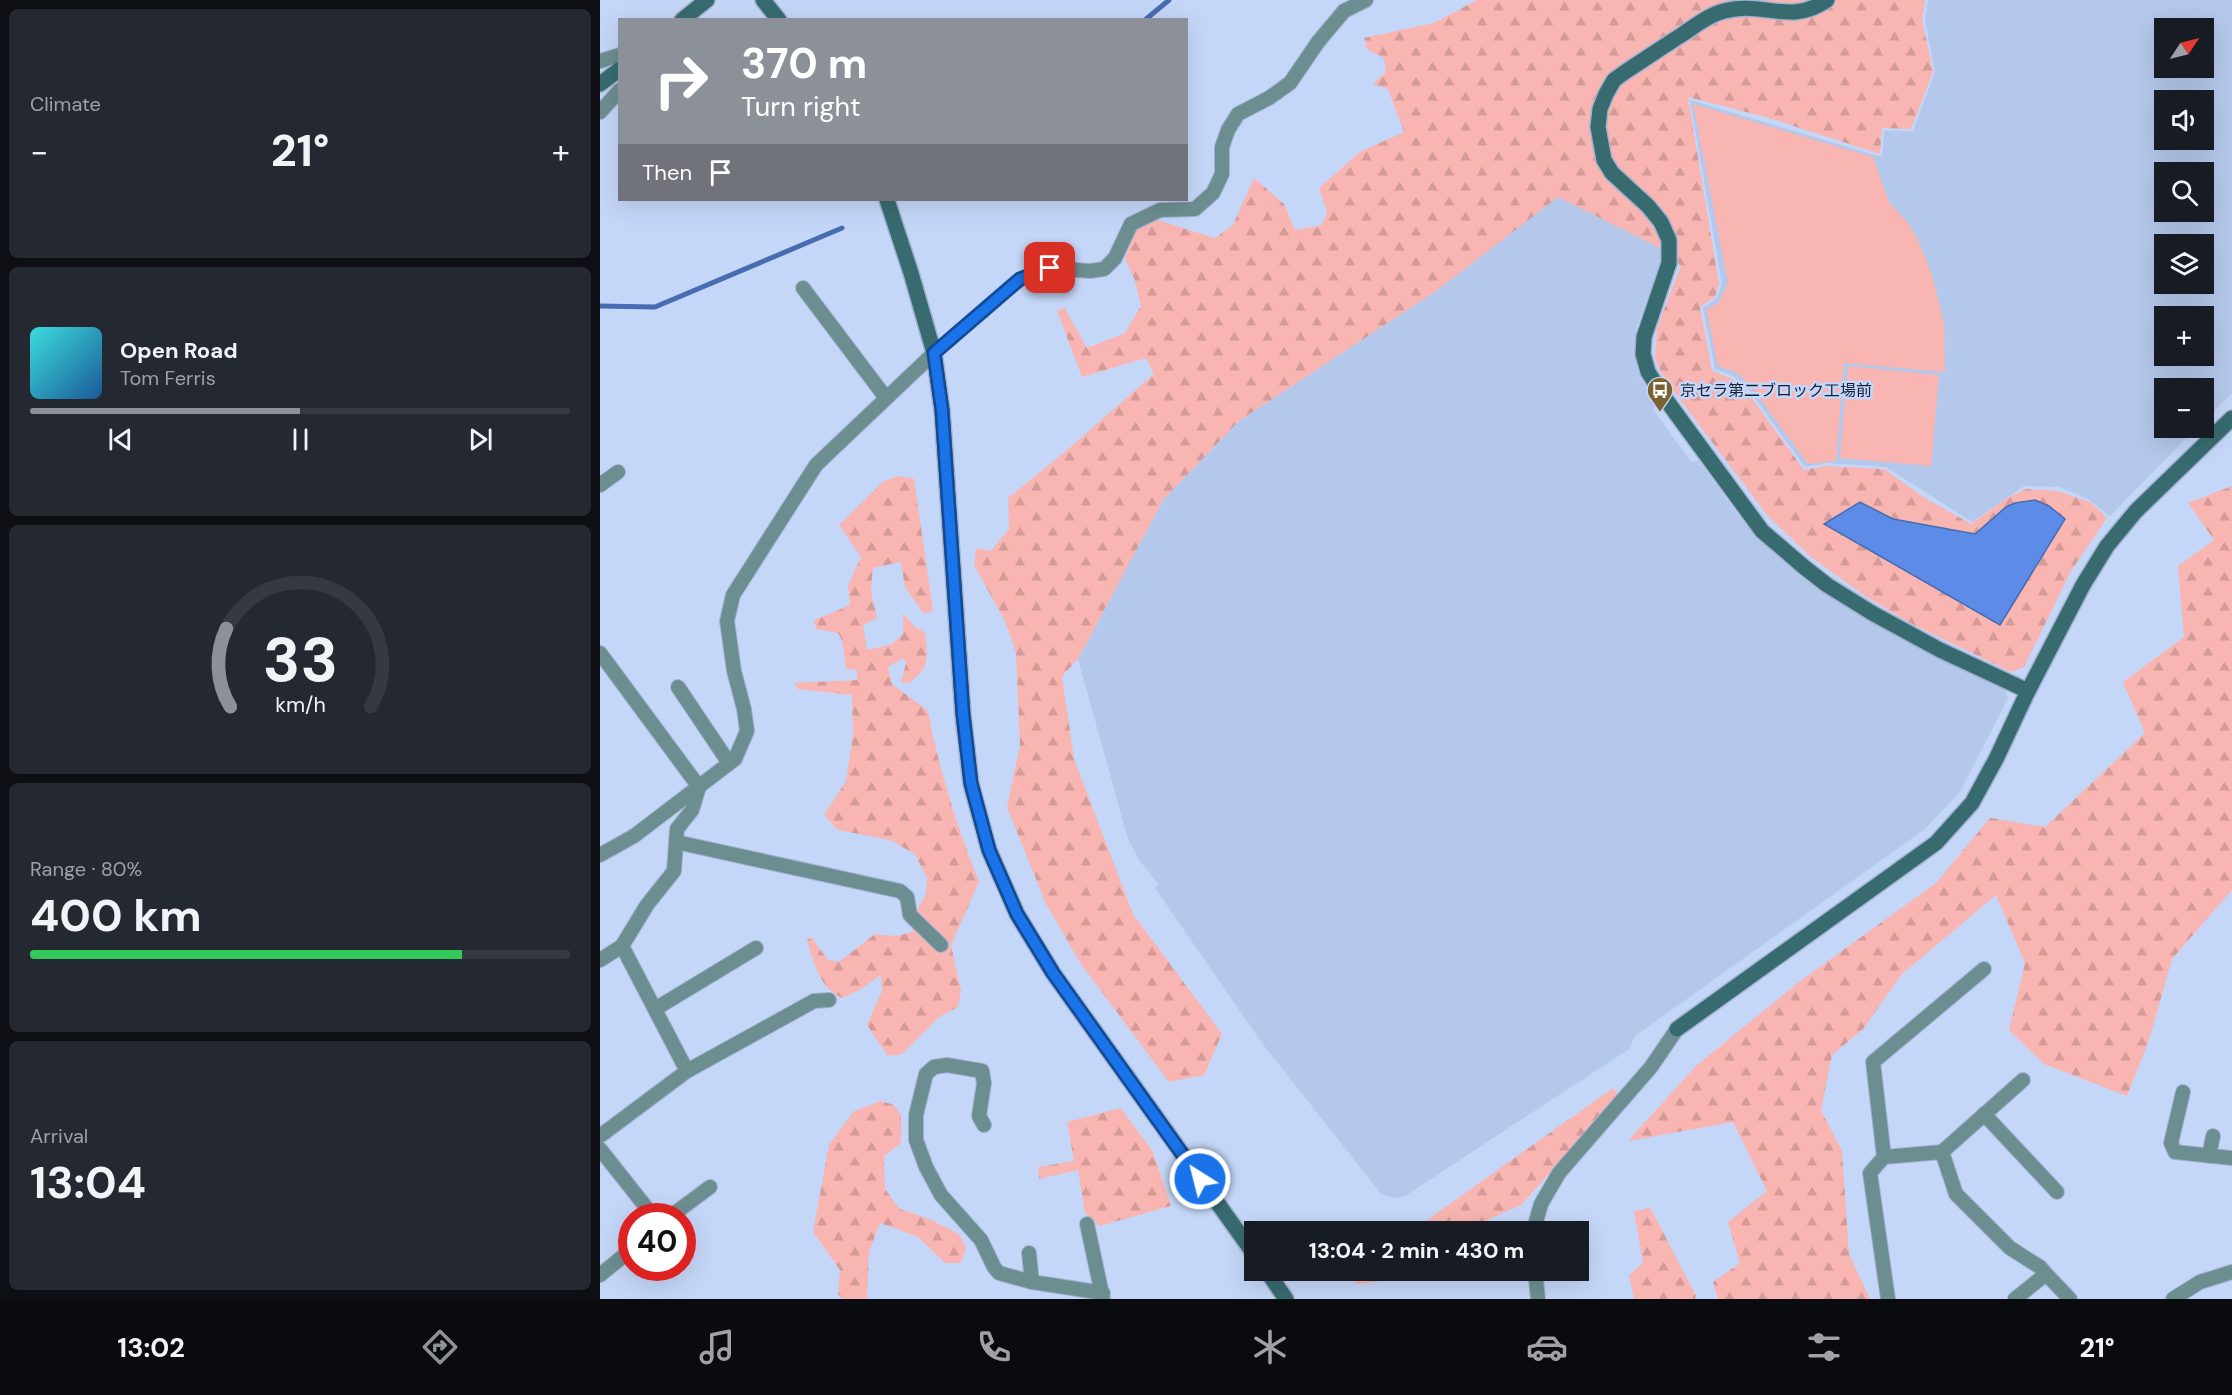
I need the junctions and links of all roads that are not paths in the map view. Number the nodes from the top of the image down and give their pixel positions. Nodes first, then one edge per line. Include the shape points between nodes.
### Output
1 (707, 0) edge
2 (763, 0) edge
3 (1366, 0) edge
4 (1827, 0) edge
5 (684, 18) edge
6 (777, 18) edge
7 (618, 56) edge
8 (600, 61) edge
9 (618, 70) edge
10 (600, 84) edge
11 (618, 92) edge
12 (600, 112) edge
13 (887, 201) edge
14 (803, 288) dead end
15 (934, 353) junction
16 (886, 399) junction
17 (2232, 418) edge
18 (618, 472) dead end
19 (600, 485) edge
20 (600, 653) edge
21 (678, 687) dead end
22 (2028, 691) junction
23 (729, 763) junction
24 (699, 787) junction
25 (676, 842) junction
26 (600, 855) edge
27 (941, 945) dead end
28 (622, 946) junction
29 (756, 948) dead end
30 (600, 960) edge
31 (1984, 969) dead end
32 (829, 1000) dead end
33 (655, 1009) junction
34 (1677, 1029) joint
35 (687, 1071) junction
36 (2023, 1080) dead end
37 (2183, 1092) dead end
38 (1984, 1114) junction
39 (984, 1125) dead end
40 (600, 1136) edge
41 (2213, 1136) dead end
42 (600, 1149) edge
43 (1942, 1152) junction
44 (2209, 1155) junction
45 (1884, 1157) junction
46 (2232, 1158) edge
47 (710, 1187) dead end
48 (2057, 1192) dead end
49 (643, 1203) edge
50 (688, 1203) edge
51 (1537, 1221) edge
52 (1087, 1224) dead end
53 (1244, 1240) edge
54 (1029, 1253) dead end
55 (618, 1260) edge
56 (2232, 1272) edge
57 (2046, 1274) junction
58 (600, 1275) edge
59 (1274, 1281) edge
60 (1536, 1281) edge
61 (1032, 1282) junction
62 (1103, 1296) edge
63 (1286, 1299) edge
64 (1538, 1299) edge
65 (1888, 1299) edge
66 (2015, 1299) edge
67 (2070, 1299) edge
68 (2173, 1299) edge

1 - 5 street
2 - 6 street
3 - 15 street via 1344,11 1290,83 1238,114 1222,147 1222,174 1213,193 1195,209 1160,210 1131,224 1115,258 1104,269 1050,268 1020,279
4 - 22 street via 1801,13 1735,8 1711,16 1619,76 1606,94 1598,127 1604,160 1661,222 1669,240 1669,264 1644,337 1648,372 1762,531 1827,585 1872,614
7 - 8 street
9 - 10 street
11 - 12 street
13 - 15 street
14 - 16 street
15 - 16 street
15 - 53 street via 942,410 963,714 971,783 989,850 1017,914 1053,973
16 - 23 street via 816,465 733,595 727,621 747,731 735,759
17 - 22 street via 2136,511 2107,546
18 - 19 street
20 - 24 street
21 - 23 street
22 - 34 street via 1971,803 1936,843
23 - 24 street
24 - 25 street via 693,810 677,829
24 - 26 street via 634,836
25 - 27 street via 900,891 907,897 910,915
25 - 28 street via 674,871
28 - 30 street
28 - 33 street
29 - 33 street
31 - 45 street via 1873,1062
32 - 35 street via 814,1001
33 - 35 street
34 - 51 street via 1651,1067 1559,1173
35 - 40 street
36 - 38 street
37 - 44 street via 2171,1143 2175,1152
38 - 43 street
38 - 48 street
39 - 61 street via 979,1116 982,1071 947,1065 934,1067 926,1074 916,1114 916,1140 926,1167 941,1195 981,1240 994,1268
41 - 44 street
42 - 49 street
43 - 45 street
43 - 57 street via 1956,1194 2010,1248
44 - 46 street
45 - 65 street via 1870,1173
47 - 50 street
52 - 62 street
54 - 61 street
55 - 58 street
56 - 68 street via 2200,1282
57 - 66 street
57 - 67 street
59 - 63 street
60 - 64 street
61 - 62 street

